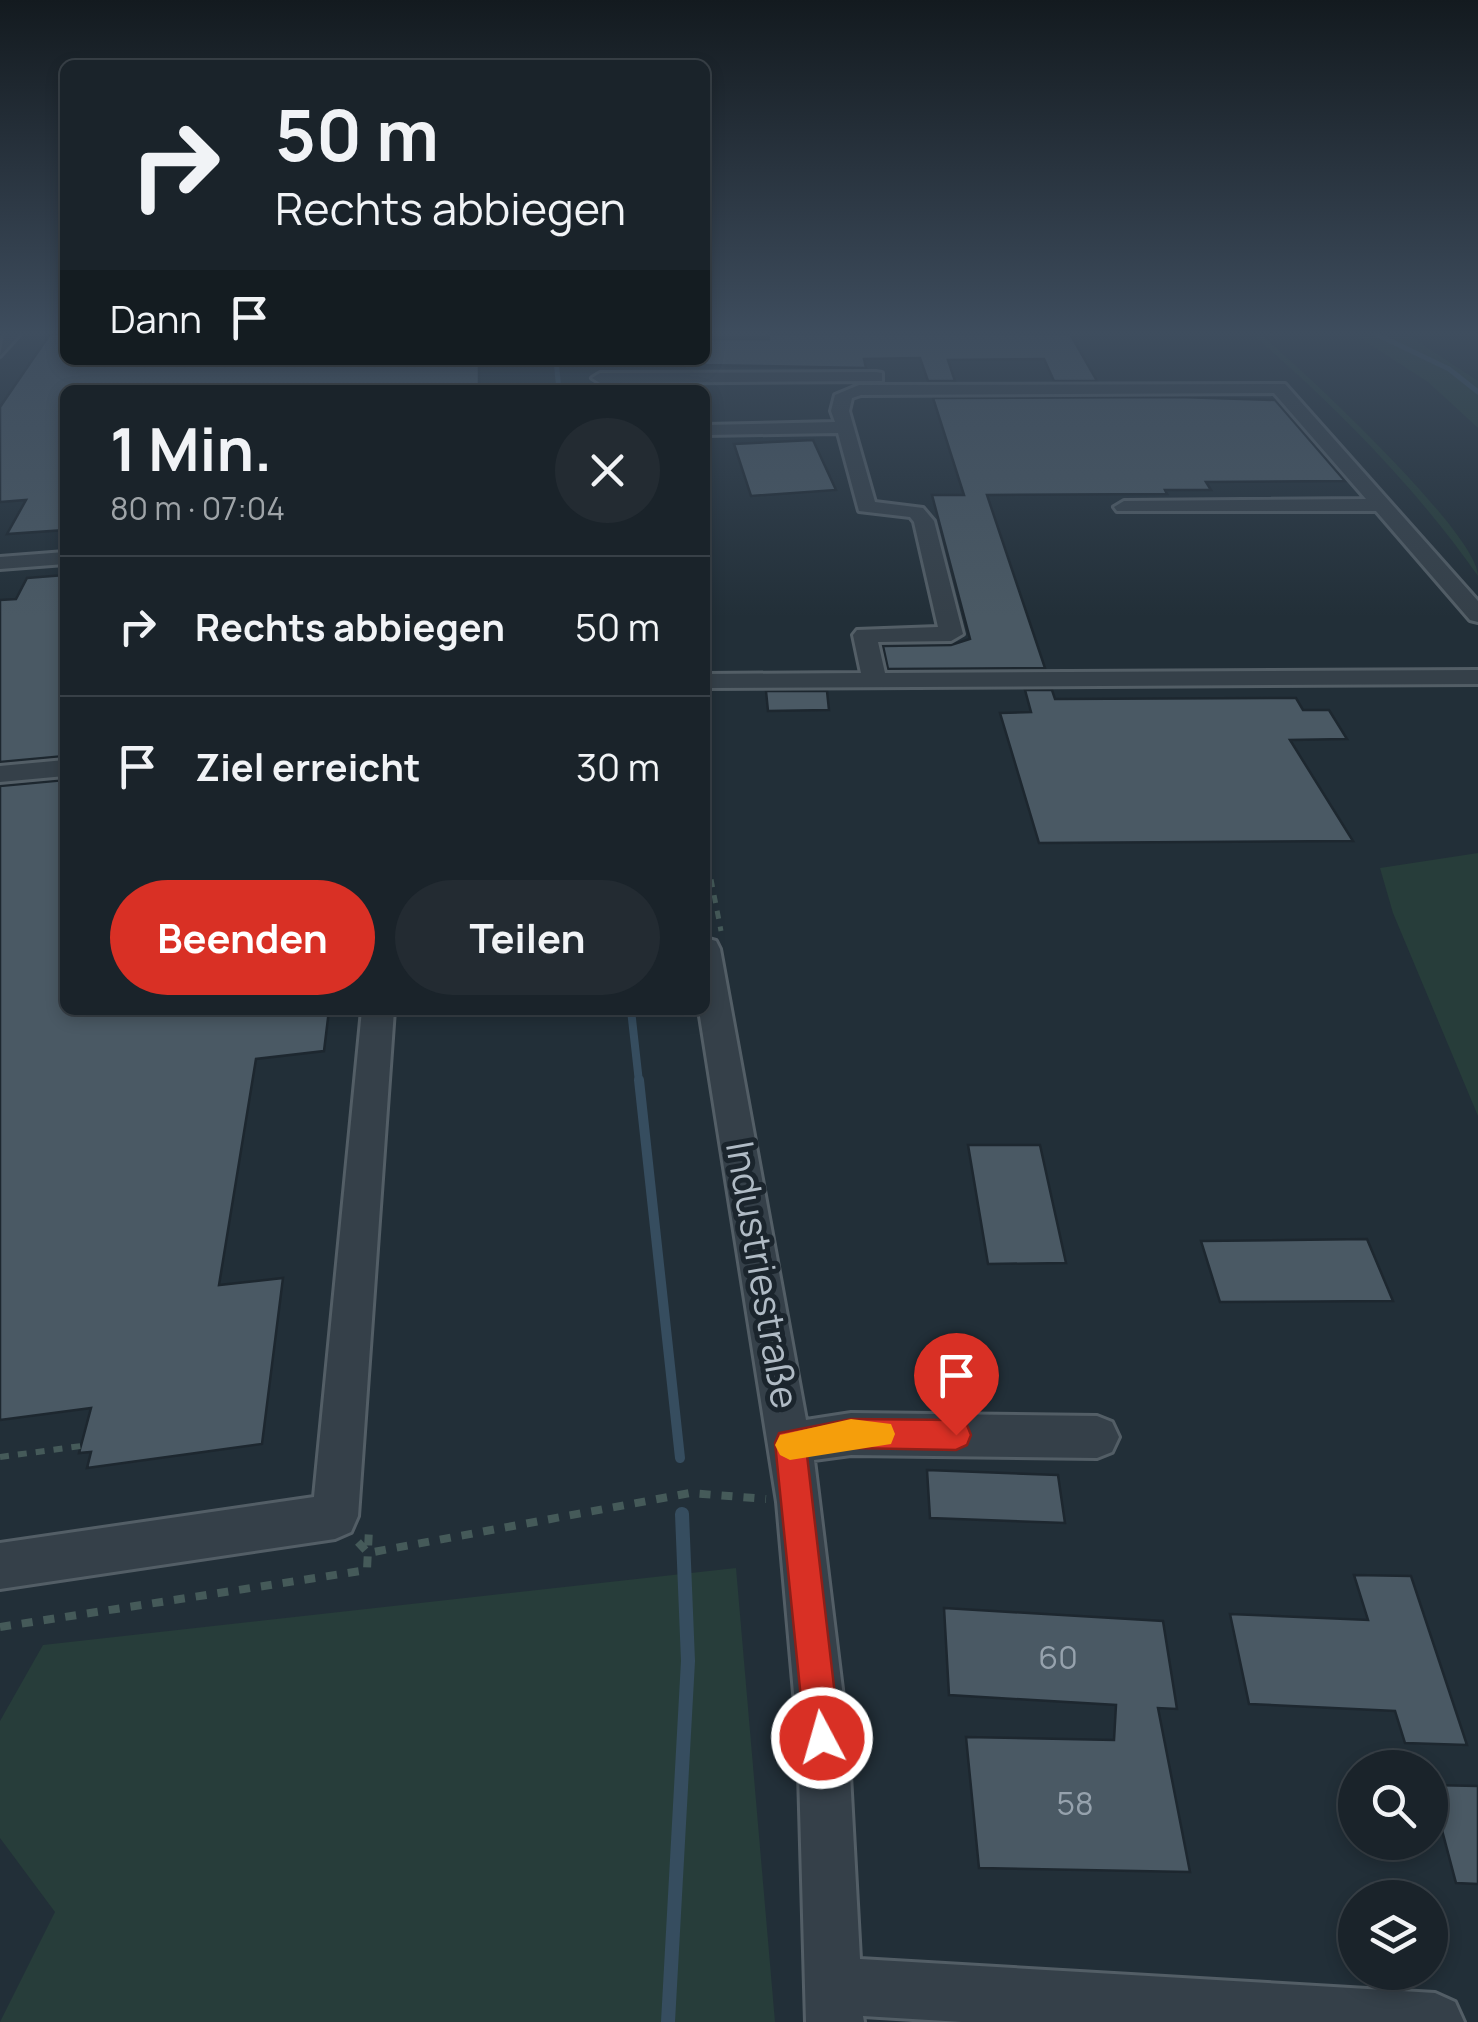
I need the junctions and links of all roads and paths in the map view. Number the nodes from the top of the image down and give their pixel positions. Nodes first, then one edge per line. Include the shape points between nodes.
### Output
1 (821, 428) edge
2 (846, 428) edge
3 (1318, 428) edge
4 (710, 430) edge
5 (1385, 505) junction
6 (1124, 507) dead end
7 (60, 558) edge
8 (0, 563) edge
9 (1478, 615) edge
10 (1478, 677) edge
11 (874, 680) junction
12 (710, 681) edge
13 (60, 768) edge
14 (0, 774) edge
15 (710, 978) edge
16 (378, 1015) edge
17 (1096, 1437) dead end
18 (790, 1443) junction
19 (80, 1446) dead end
20 (0, 1457) edge
21 (776, 1500) junction
22 (335, 1516) junction
23 (368, 1554) junction
24 (0, 1566) edge
25 (0, 1627) edge
26 (836, 2004) edge
27 (1436, 2022) edge

1 - 4 street
2 - 11 street via 866,506 916,512 924,521 951,634 865,635
3 - 5 street
5 - 6 street
5 - 9 street
7 - 8 street
10 - 11 street
11 - 12 street
13 - 14 street
15 - 18 street, Industriestraße
16 - 22 street
17 - 18 street via 851,1434
18 - 21 street, Industriestraße
19 - 20 path
21 - 23 path via 690,1493
21 - 26 street, Industriestraße via 822,1738
22 - 23 path
22 - 24 street
23 - 25 path via 366,1570
26 - 27 street

